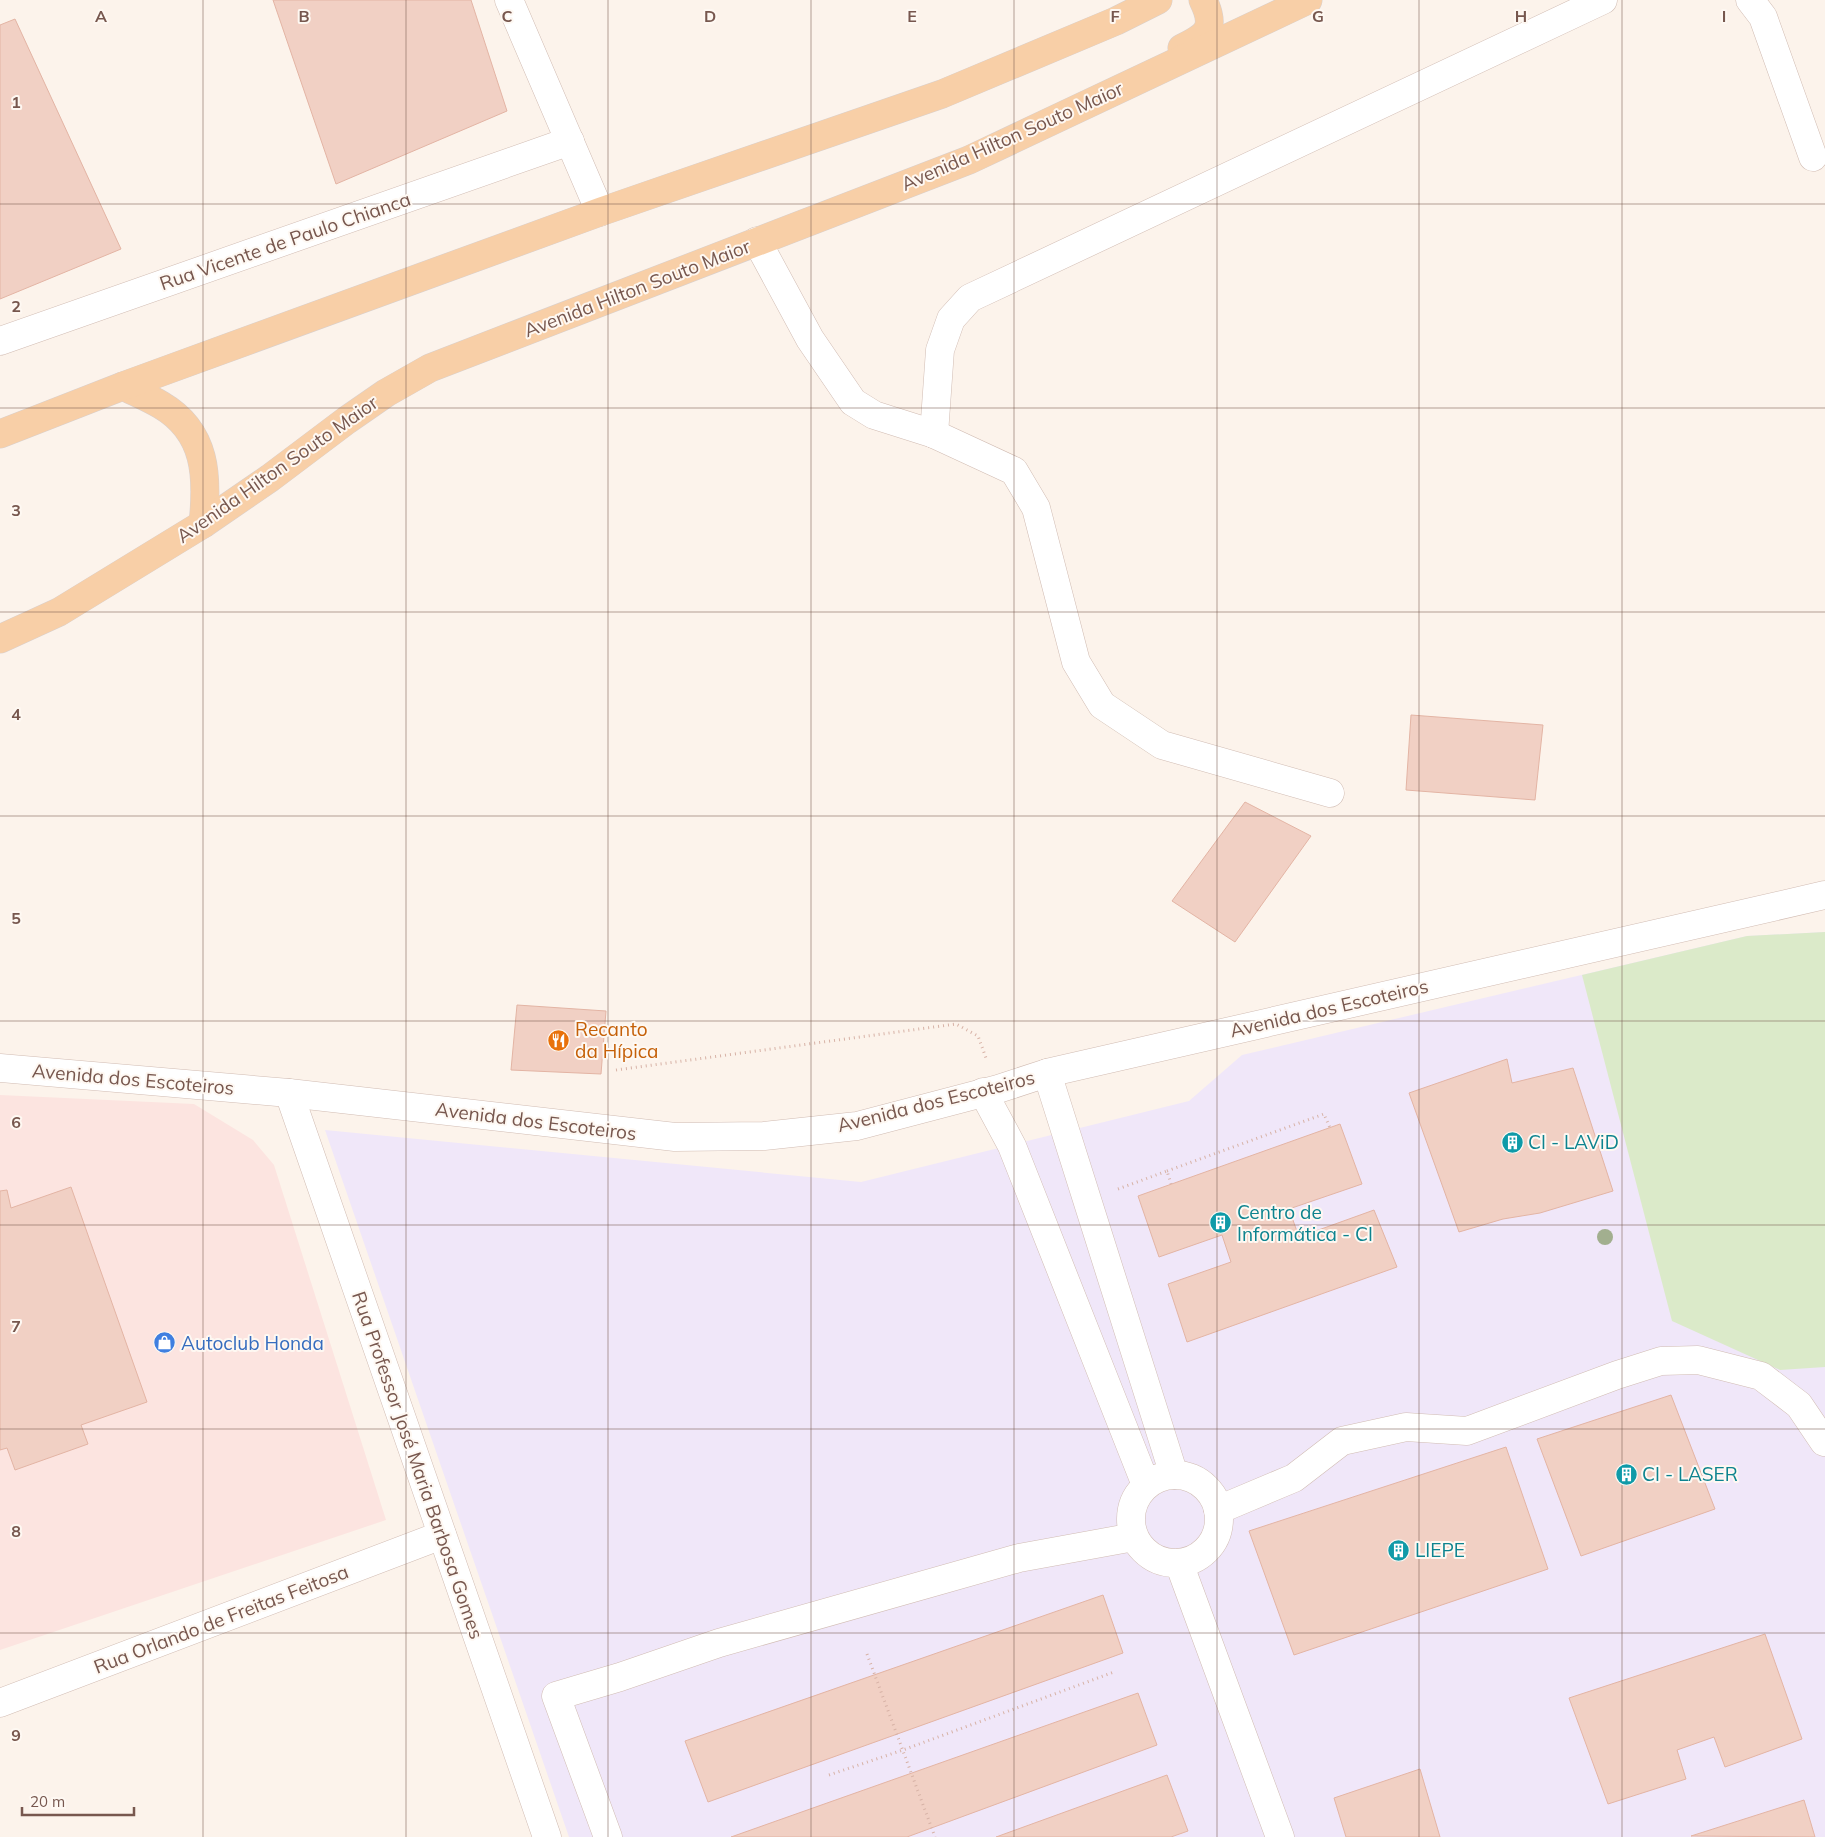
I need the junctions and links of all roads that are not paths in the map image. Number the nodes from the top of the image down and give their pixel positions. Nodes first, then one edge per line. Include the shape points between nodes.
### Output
1 (509, 0) edge
2 (1158, 0) edge
3 (1203, 0) edge
4 (1308, 0) edge
5 (1602, 0) edge
6 (1750, 0) edge
7 (1027, 131) junction
8 (570, 141) junction
9 (1813, 157) dead end
10 (600, 212) junction
11 (757, 241) junction
12 (0, 342) edge
13 (123, 386) junction
14 (0, 434) edge
15 (934, 434) junction
16 (203, 524) junction
17 (0, 639) edge
18 (1330, 793) dead end
19 (1825, 895) edge
20 (0, 1068) edge
21 (1046, 1073) junction
22 (991, 1091) junction
23 (289, 1093) junction
24 (1824, 1442) edge
25 (1174, 1475) junction
26 (1146, 1485) junction
27 (1218, 1510) junction
28 (442, 1535) junction
29 (1134, 1537) junction
30 (1179, 1563) junction
31 (0, 1703) edge
32 (547, 1837) edge
33 (608, 1837) edge
34 (1280, 1837) edge

1 - 8 street
2 - 10 main road via 942,94
3 - 7 main road via 1209,21 1207,33 1198,41 1098,88
4 - 7 main road, Avenida Hilton Souto Maior
5 - 15 street via 970,298 951,319 940,350
6 - 9 street via 1763,17
7 - 11 main road, Avenida Hilton Souto Maior via 969,160
8 - 10 street
8 - 12 street, Rua Vicente de Paulo Chianca
10 - 13 main road
11 - 15 street via 810,339 853,402 874,415
11 - 16 main road, Avenida Hilton Souto Maior via 430,368 386,393
13 - 14 main road
13 - 16 main road via 162,405 193,435 204,467
15 - 18 street via 1014,471 1036,508 1076,662 1102,705 1162,745
16 - 17 main road, Avenida Hilton Souto Maior via 59,612
19 - 21 street, Avenida dos Escoteiros
20 - 23 street, Avenida dos Escoteiros
21 - 22 street, Avenida dos Escoteiros
21 - 25 street
22 - 23 street, Avenida dos Escoteiros via 857,1126 764,1136 675,1137
22 - 26 street
23 - 28 street, Rua Professor José Maria Barbosa Gomes
24 - 27 street via 1799,1405 1760,1376 1698,1360 1661,1361 1467,1431 1406,1427 1342,1441 1294,1478
25 - 26 street
25 - 27 street via 1189,1477 1202,1485
26 - 29 street via 1132,1508
27 - 30 street via 1214,1540 1192,1560
28 - 31 street, Rua Orlando de Freitas Feitosa
28 - 32 street, Rua Professor José Maria Barbosa Gomes
29 - 30 street via 1152,1557
29 - 33 street via 1019,1558 719,1643 556,1696
30 - 34 street

